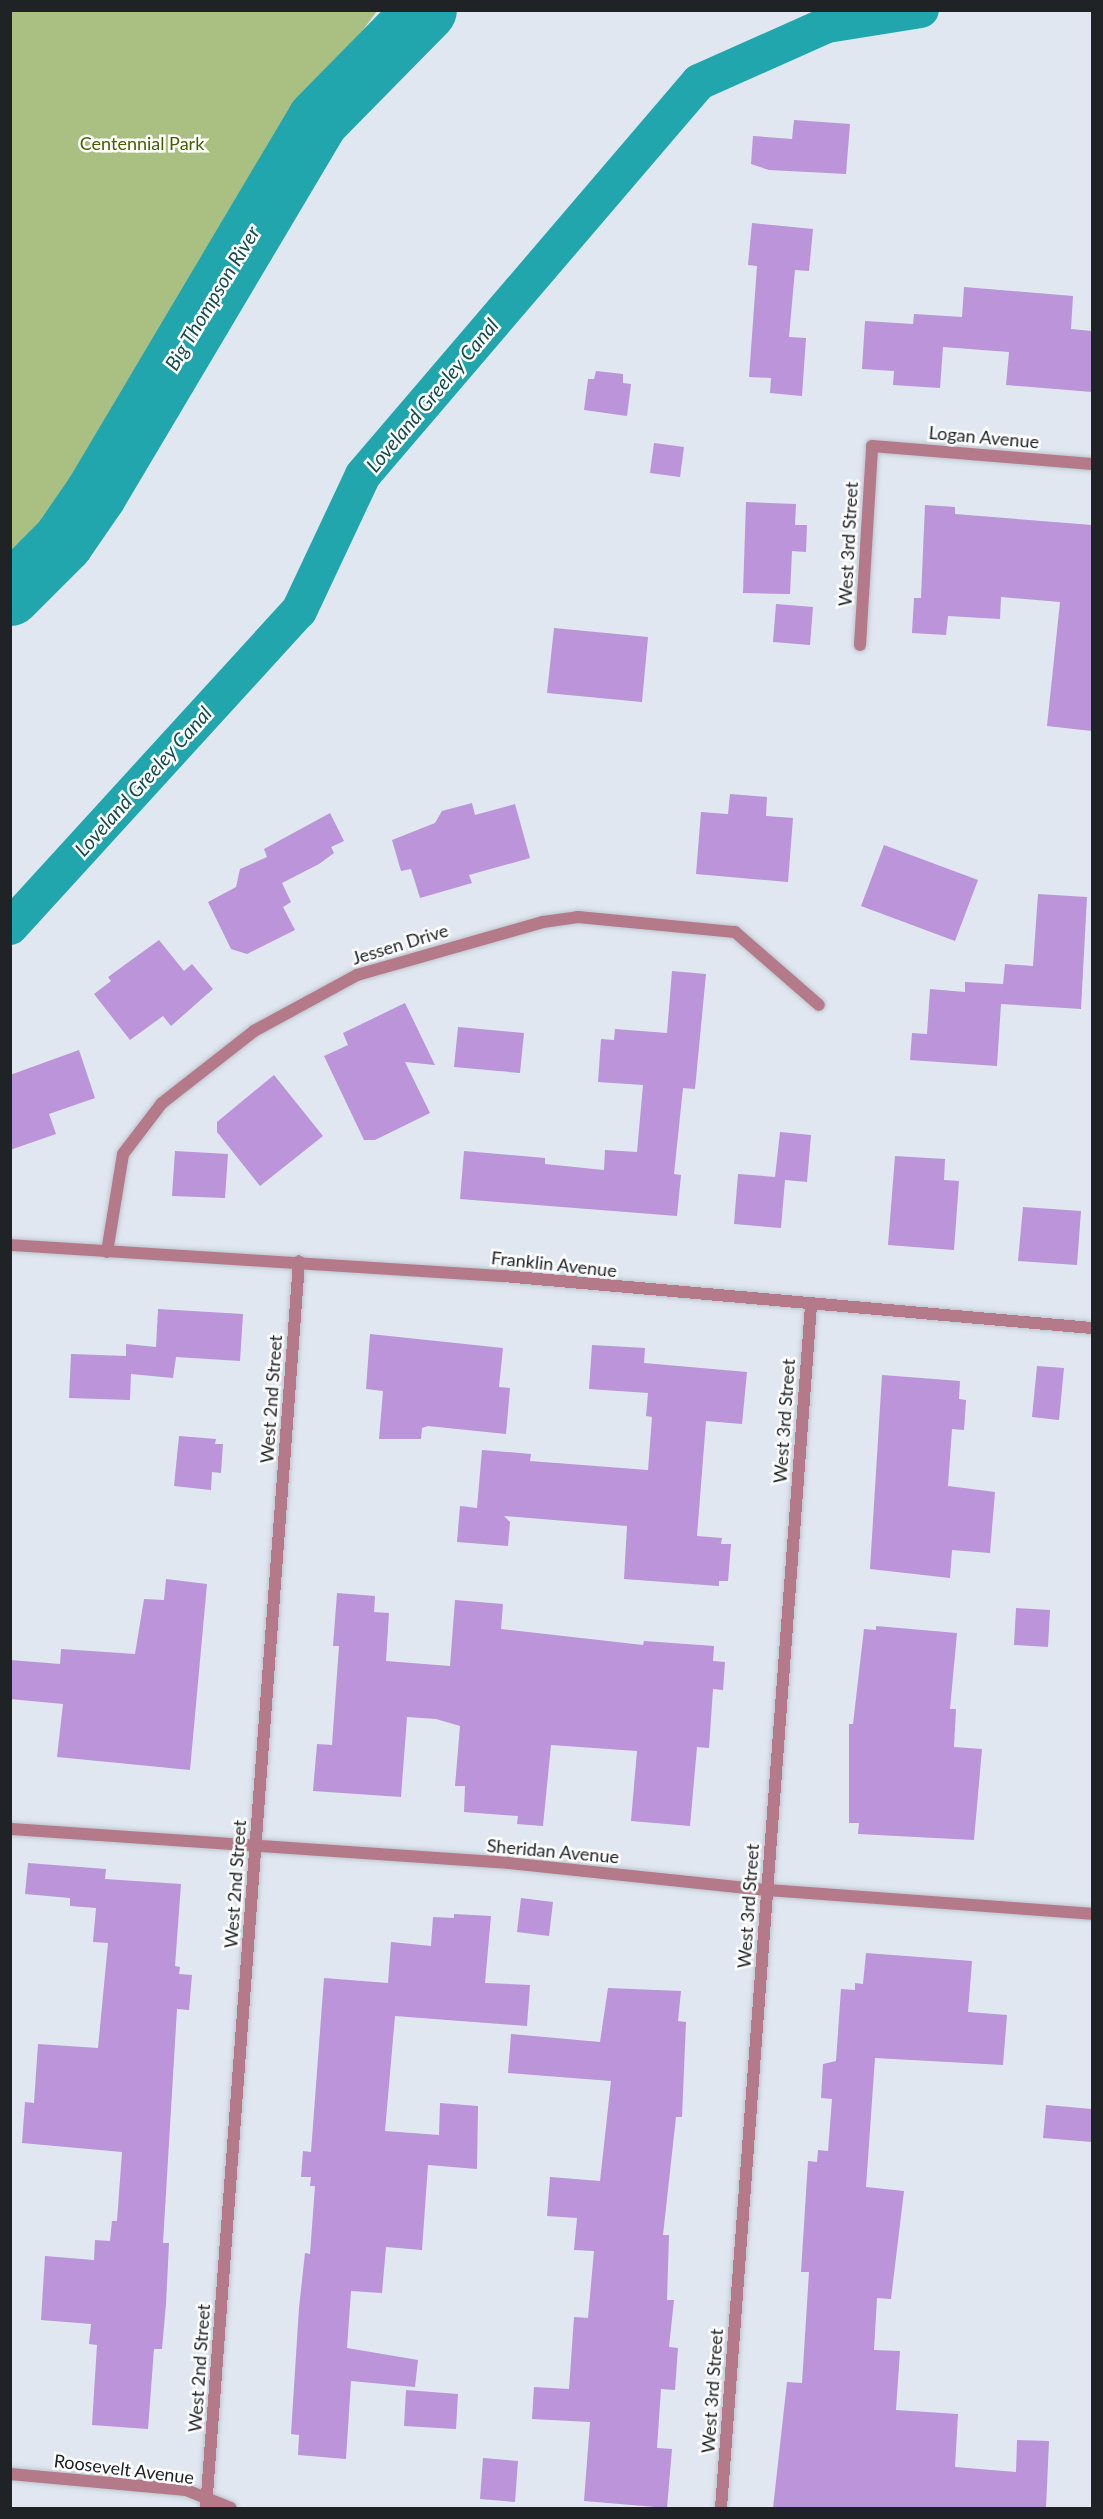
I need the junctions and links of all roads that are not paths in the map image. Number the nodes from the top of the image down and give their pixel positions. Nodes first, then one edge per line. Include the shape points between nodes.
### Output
1 (872, 446) joint
2 (1092, 464) edge
3 (860, 645) dead end
4 (819, 1005) dead end
5 (10, 1245) edge
6 (107, 1252) junction
7 (299, 1261) junction
8 (811, 1306) junction
9 (1092, 1328) edge
10 (10, 1829) edge
11 (256, 1849) junction
12 (767, 1890) junction
13 (1092, 1914) edge
14 (10, 2474) edge
15 (207, 2503) edge
16 (231, 2508) edge
17 (721, 2508) edge

1 - 2 street, Logan Avenue
1 - 3 street, West 3rd Street
4 - 6 street, Jessen Drive via 735,932 578,917 543,922 357,975 254,1031 162,1103 123,1154
5 - 6 street, Franklin Avenue
6 - 7 street, Franklin Avenue
7 - 8 street, Franklin Avenue
7 - 11 street, West 2nd Street
8 - 9 street, Franklin Avenue
8 - 12 street, West 3rd Street
10 - 11 street, Sheridan Avenue
11 - 12 street, Sheridan Avenue via 508,1863
11 - 15 street, West 2nd Street
12 - 13 street, Sheridan Avenue
12 - 17 street, West 3rd Street
14 - 15 street, Roosevelt Avenue via 186,2490
15 - 16 street, Roosevelt Avenue

